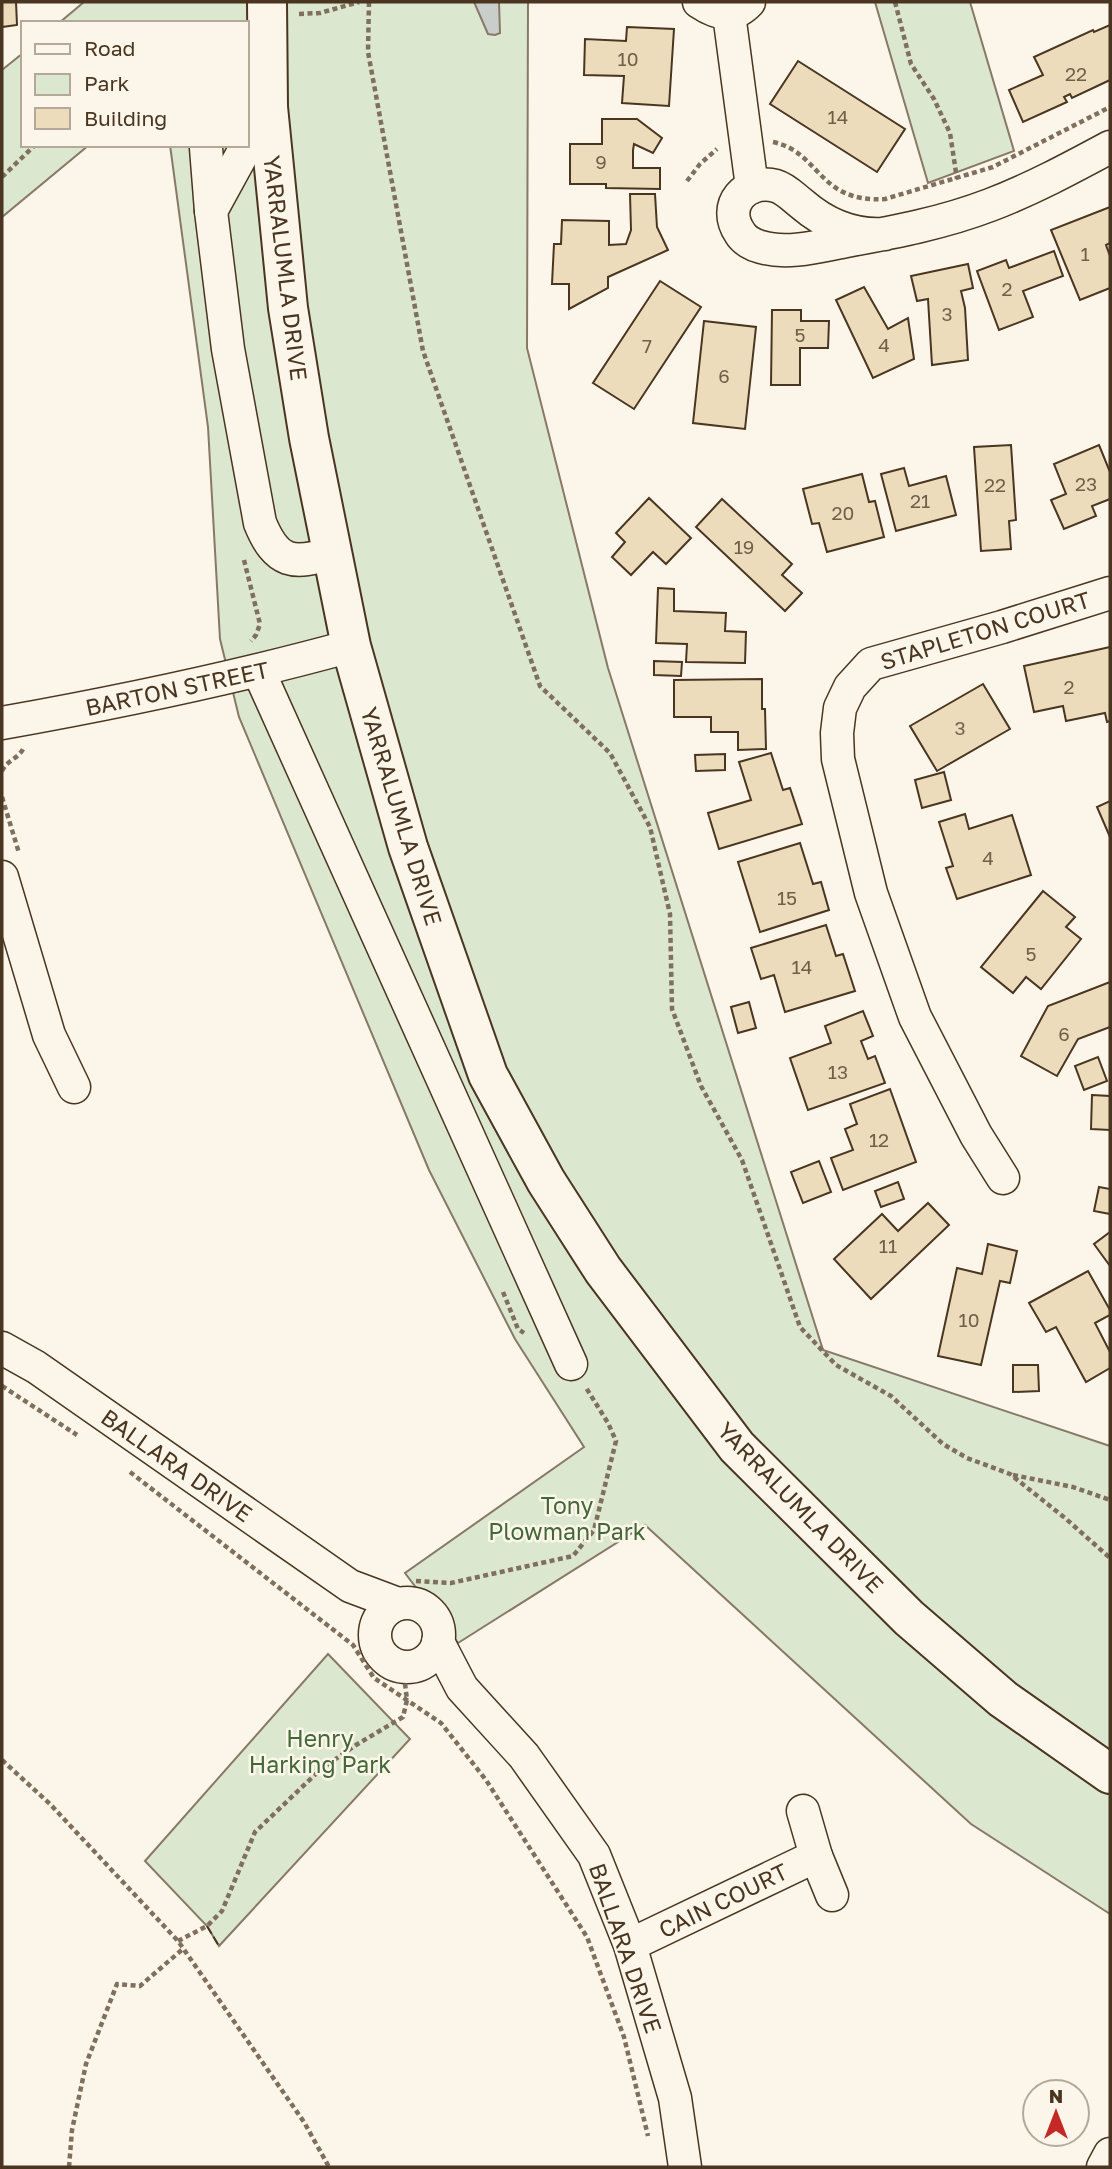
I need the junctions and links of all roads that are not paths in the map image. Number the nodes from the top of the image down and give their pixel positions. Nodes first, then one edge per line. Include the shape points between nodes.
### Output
1 (267, 2) edge
2 (699, 2) edge
3 (739, 8) edge
4 (268, 107) junction
5 (248, 143) edge
6 (246, 147) edge
7 (1110, 147) edge
8 (206, 148) dead end
9 (751, 187) junction
10 (211, 211) junction
11 (885, 234) junction
12 (332, 553) junction
13 (1110, 593) edge
14 (351, 646) junction
15 (259, 672) junction
16 (2, 723) edge
17 (2, 877) edge
18 (437, 1069) junction
19 (488, 1075) junction
20 (74, 1087) dead end
21 (1003, 1178) dead end
22 (2, 1348) edge
23 (570, 1364) road end
24 (350, 1587) junction
25 (406, 1593) junction
26 (375, 1633) junction
27 (439, 1642) junction
28 (409, 1666) junction
29 (462, 1688) junction
30 (1110, 1774) edge
31 (803, 1811) dead end
32 (816, 1856) junction
33 (832, 1895) dead end
34 (629, 1945) junction
35 (1110, 2154) edge
36 (685, 2167) edge
37 (1104, 2167) edge

1 - 4 main road, YARRALUMLA DRIVE
2 - 3 street via 718,12
3 - 9 street
4 - 5 street, YARRALUMLA DRIVE
4 - 12 main road, YARRALUMLA DRIVE via 288,308
6 - 10 street, YARRALUMLA DRIVE
7 - 11 street via 991,205
8 - 10 street
9 - 11 street via 779,187 836,226
9 - 11 street via 736,201 735,221 745,239 761,247 815,247
10 - 12 street via 228,349 260,523 283,558 306,561
12 - 14 main road, YARRALUMLA DRIVE
13 - 21 street, STAPLETON COURT via 871,664 850,687 840,708 838,759 871,893 915,1017
14 - 15 street, BARTON STREET
14 - 19 main road, YARRALUMLA DRIVE via 408,847
15 - 16 street, BARTON STREET
15 - 18 street
17 - 20 street via 49,1035
18 - 19 street
18 - 23 street
19 - 30 main road, YARRALUMLA DRIVE via 546,1181 603,1270 737,1447 909,1618 1003,1699
22 - 24 street, BALLARA DRIVE via 36,1367
24 - 25 street, BALLARA DRIVE
24 - 26 street, BALLARA DRIVE
25 - 26 street via 382,1615
25 - 27 street, BALLARA DRIVE via 437,1623
26 - 28 street, BALLARA DRIVE via 380,1651 394,1664
27 - 28 street via 430,1658
27 - 29 street, BALLARA DRIVE
28 - 29 street, BALLARA DRIVE via 443,1676
29 - 34 street, BALLARA DRIVE via 524,1756 594,1855
31 - 32 street, CAIN COURT
32 - 33 street, CAIN COURT
32 - 34 street, CAIN COURT
34 - 36 street, BALLARA DRIVE via 675,2098
35 - 37 street

